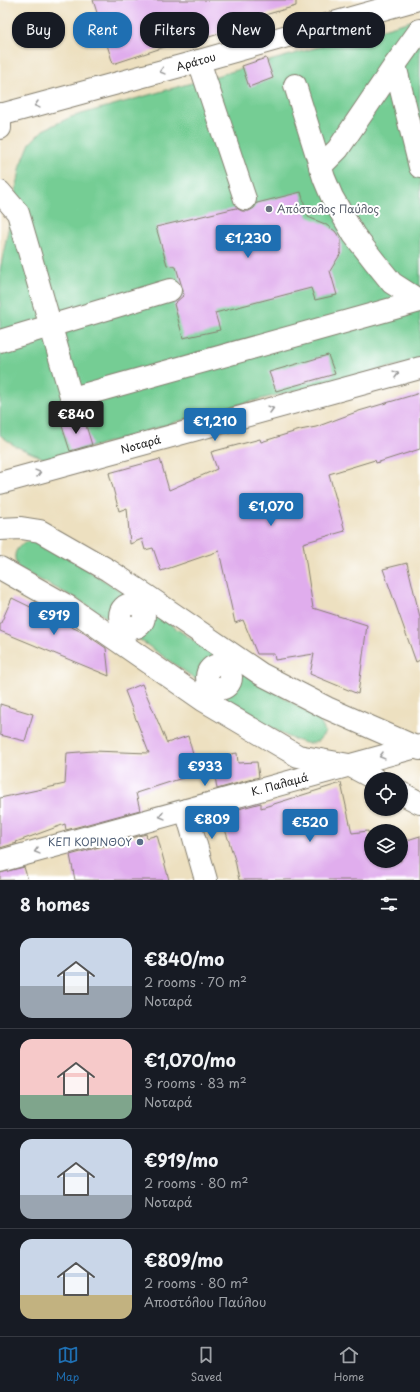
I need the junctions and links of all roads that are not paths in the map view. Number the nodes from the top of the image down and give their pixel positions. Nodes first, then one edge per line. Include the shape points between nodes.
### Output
1 (415, 0) edge
2 (420, 30) edge
3 (199, 61) junction
4 (395, 65) junction
5 (295, 85) dead end
6 (0, 114) edge
7 (0, 128) edge
8 (320, 167) junction
9 (420, 167) edge
10 (0, 192) edge
11 (245, 198) dead end
12 (170, 290) dead end
13 (420, 301) edge
14 (50, 326) junction
15 (0, 341) edge
16 (420, 368) edge
17 (0, 483) edge
18 (0, 529) edge
19 (0, 568) edge
20 (143, 601) junction
21 (120, 631) junction
22 (230, 661) junction
23 (207, 693) junction
24 (419, 747) edge
25 (349, 765) junction
26 (364, 773) edge
27 (408, 797) edge
28 (420, 803) edge
29 (186, 810) junction
30 (0, 861) edge
31 (206, 880) edge

1 - 3 street, Αράτου
2 - 4 street
3 -> 6 street, Αράτου
3 - 11 street
4 - 8 street via 338,149
4 - 9 street
5 - 8 street
6 - 7 street
8 - 13 street via 332,197 354,235 392,283
10 - 14 street via 18,213
12 - 14 street
13 - 14 street via 73,404
14 - 15 street
17 -> 16 street, Νοταρά
18 - 20 street via 21,528 40,531 108,570
19 - 21 street via 69,607
20 - 21 street via 145,616 142,623 136,628 127,627
20 - 22 street
21 - 23 street
22 - 23 street via 228,670 231,677 228,684 222,689
22 - 24 street via 327,708
23 - 25 street via 298,756
24 -> 25 street, Κ. Παλαμά
25 - 26 street
25 - 29 street, Κ. Παλαμά
27 - 28 street
29 -> 30 street, Κ. Παλαμά
29 - 31 street

